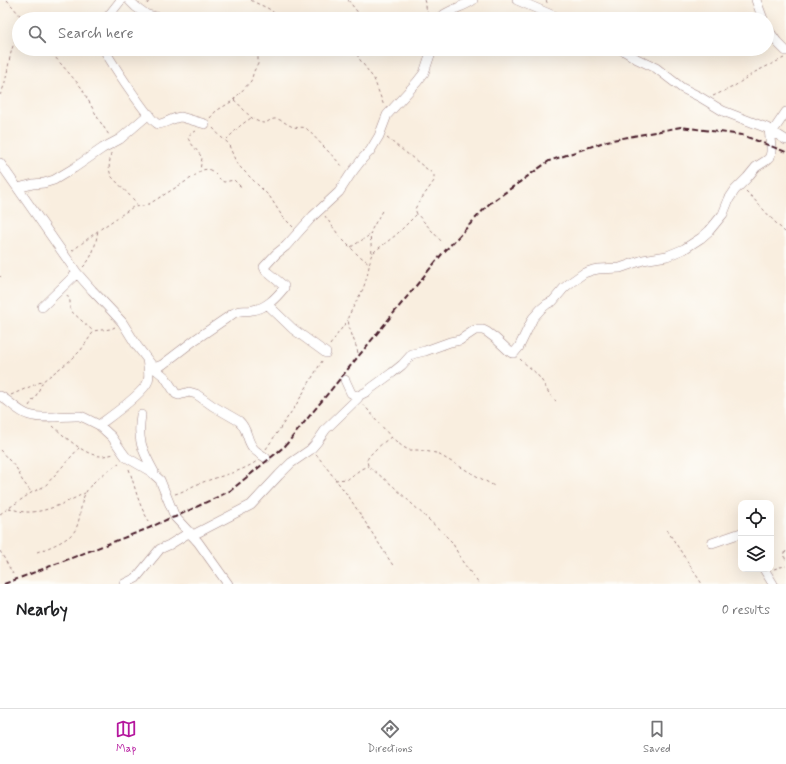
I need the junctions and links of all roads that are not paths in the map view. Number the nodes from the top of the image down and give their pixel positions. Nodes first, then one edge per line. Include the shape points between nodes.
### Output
1 (121, 0) edge
2 (129, 0) edge
3 (474, 0) edge
4 (517, 0) edge
5 (756, 0) edge
6 (112, 12) edge
7 (143, 12) edge
8 (448, 12) edge
9 (545, 12) edge
10 (760, 12) edge
11 (774, 38) edge
12 (786, 51) edge
13 (109, 56) edge
14 (430, 56) edge
15 (632, 56) edge
16 (786, 112) edge
17 (148, 114) junction
18 (206, 123) road end
19 (771, 130) junction
20 (786, 140) edge
21 (0, 163) edge
22 (18, 188) junction
23 (77, 273) junction
24 (268, 305) junction
25 (42, 307) dead end
26 (326, 353) road end
27 (147, 360) junction
28 (154, 368) junction
29 (345, 380) dead end
30 (2, 397) edge
31 (358, 398) road end
32 (141, 414) dead end
33 (99, 426) junction
34 (265, 457) road end
35 (155, 475) junction
36 (191, 534) junction
37 (738, 534) edge
38 (712, 543) dead end
39 (766, 572) edge
40 (124, 584) edge
41 (228, 584) edge
42 (773, 584) edge

1 - 6 street
2 - 7 street
3 - 8 street
4 - 9 street
5 - 10 street
11 - 12 street
13 - 17 street
14 - 24 street via 418,82 387,115 370,151 339,192 264,267 284,286
15 - 19 street via 656,68 682,88 723,111
16 - 19 street
17 - 18 street via 158,124 177,117
17 - 22 street via 128,133 54,180
19 - 20 street
19 - 29 street via 770,157 756,167 732,194 724,214 701,238 667,256 643,260 620,268 584,273 537,313 514,353 487,332 475,330 460,340 415,352 392,373 360,395 351,393
21 - 22 street
22 - 23 street
23 - 25 street
23 - 27 street via 122,322
24 - 26 street via 292,329
24 - 28 street via 234,312 162,365
27 - 28 street
27 - 33 street via 149,373 146,386
28 - 34 street via 165,377 177,395 189,392 196,394 239,421 247,432 252,447
30 - 33 street via 28,415 80,416
31 - 36 street via 324,431 317,442 291,463 251,505
32 - 35 street via 141,444
33 - 35 street via 112,437 125,455
35 - 36 street via 160,480 175,517
36 - 40 street via 160,549 136,578
36 - 41 street
37 - 38 street
39 - 42 street

